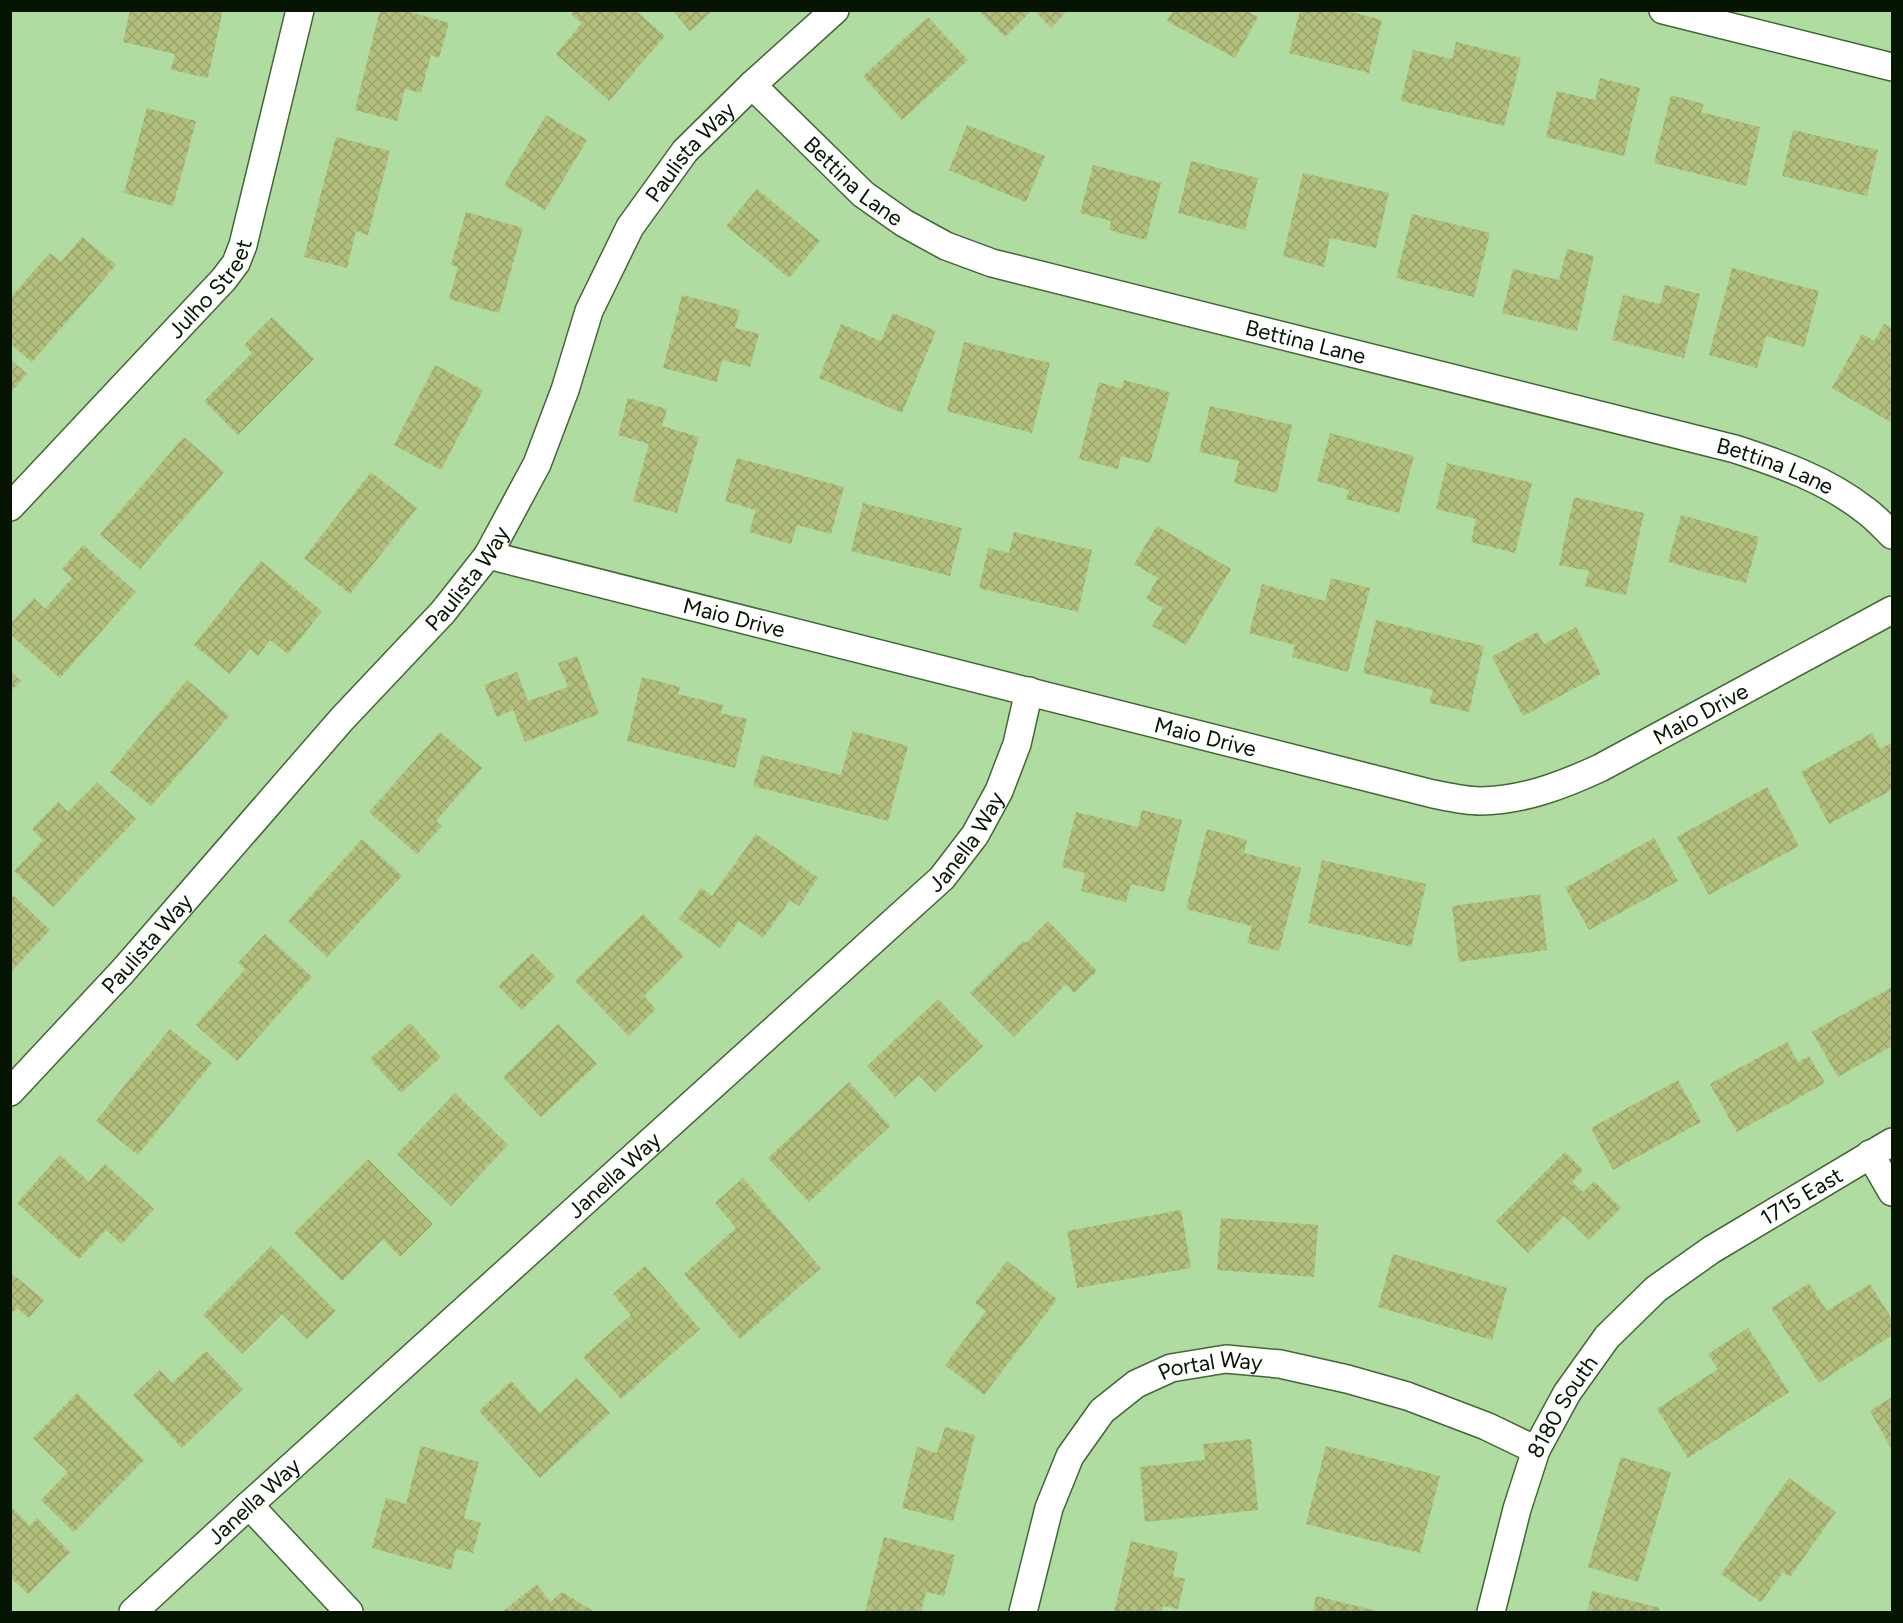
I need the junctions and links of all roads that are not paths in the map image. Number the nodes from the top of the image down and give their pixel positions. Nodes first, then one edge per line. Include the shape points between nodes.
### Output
1 (300, 10) edge
2 (835, 10) edge
3 (1663, 10) edge
4 (1893, 67) edge
5 (752, 85) junction
6 (10, 507) edge
7 (1893, 536) edge
8 (488, 555) junction
9 (1893, 610) edge
10 (1029, 691) junction
11 (10, 1092) edge
12 (1881, 1148) edge
13 (1893, 1192) edge
14 (1711, 1250) joint
15 (1536, 1450) junction
16 (249, 1504) junction
17 (133, 1612) edge
18 (349, 1612) edge
19 (1023, 1612) edge
20 (1491, 1612) edge

1 - 6 street, Julho Street via 236,263
2 - 5 street, Paulista Way
3 - 4 street
5 - 7 street, Bettina Lane via 864,194 904,223 946,246 992,263 1735,449 1785,465 1828,485 1865,510
5 - 8 street, Paulista Way via 685,151 630,227 589,311 537,464
8 - 10 street, Maio Drive
8 - 11 street, Paulista Way via 443,612 342,719 123,971
9 - 10 street, Maio Drive via 1600,768 1520,798 1477,801 1433,794
10 - 16 street, Janella Way via 1017,744 999,791 975,835 942,878
12 - 13 street
12 - 14 street, 1715 East
14 - 15 street, 8180 South via 1656,1289 1607,1337 1567,1393
15 - 19 street, Portal Way via 1407,1396 1280,1364 1226,1359 1171,1368 1136,1384 1102,1411 1070,1456 1049,1508
15 - 20 street, 8180 South
16 - 17 street, Janella Way
16 - 18 street

